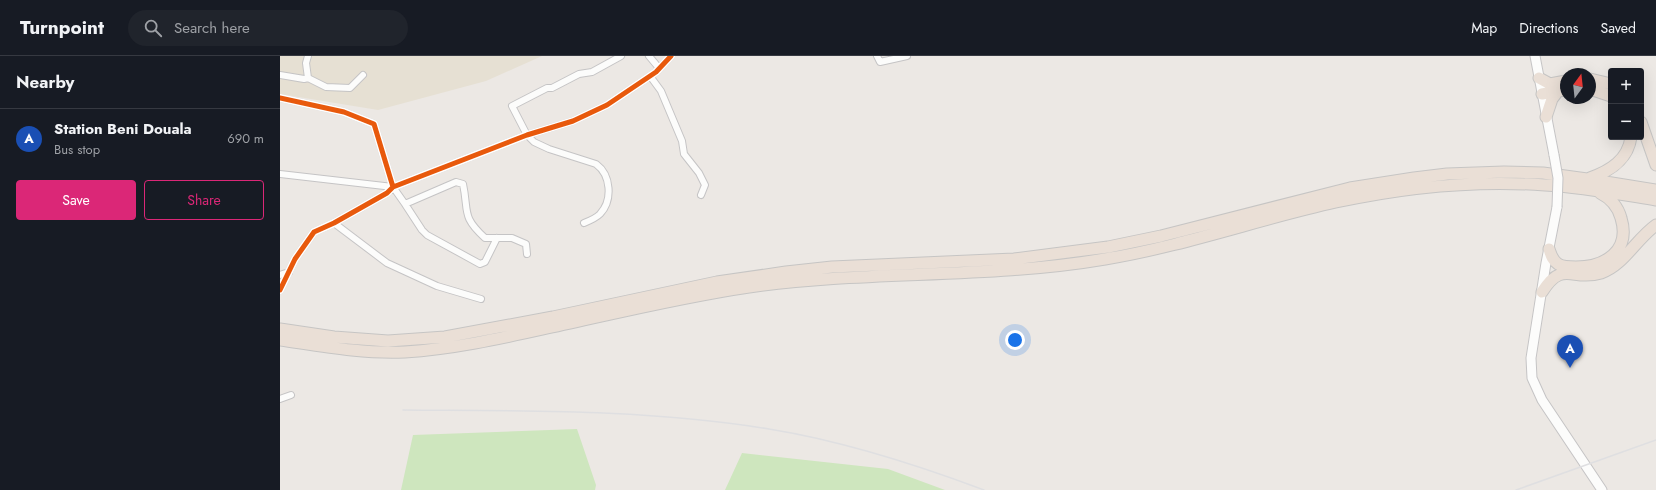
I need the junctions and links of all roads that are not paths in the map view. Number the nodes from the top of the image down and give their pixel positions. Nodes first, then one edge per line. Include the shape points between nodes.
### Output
1 (308, 56) edge
2 (621, 56) edge
3 (649, 56) edge
4 (671, 56) edge
5 (877, 56) edge
6 (907, 56) edge
7 (1535, 56) edge
8 (659, 68) junction
9 (280, 74) edge
10 (363, 75) dead end
11 (650, 76) junction
12 (308, 78) junction
13 (1596, 80) edge
14 (1560, 83) edge
15 (1608, 83) edge
16 (1549, 87) edge
17 (1596, 91) edge
18 (1608, 95) edge
19 (280, 98) edge
20 (1546, 117) junction
21 (1644, 131) edge
22 (527, 135) junction
23 (1630, 140) edge
24 (1656, 165) edge
25 (280, 174) edge
26 (1482, 178) junction
27 (1587, 179) junction
28 (393, 186) junction
29 (1592, 190) junction
30 (1656, 190) edge
31 (701, 195) dead end
32 (1656, 200) edge
33 (405, 204) junction
34 (334, 223) junction
35 (584, 223) dead end
36 (1656, 225) edge
37 (497, 238) junction
38 (1549, 248) junction
39 (527, 254) dead end
40 (1545, 267) junction
41 (1560, 269) junction
42 (289, 272) junction
43 (280, 275) edge
44 (280, 290) edge
45 (1542, 292) junction
46 (480, 299) dead end
47 (280, 329) edge
48 (280, 340) edge
49 (291, 394) dead end
50 (280, 398) edge
51 (1602, 490) edge

1 - 12 street
2 - 22 street via 592,72 579,74 513,105 512,108
3 - 8 street
4 - 8 street
5 - 6 street via 880,62
7 - 16 main road
8 - 11 street
9 - 12 street
10 - 12 street via 350,88 326,87
11 - 22 street via 607,105 573,121
11 - 31 street via 661,90 682,141 684,154 705,185
13 - 15 highway
14 - 16 highway
16 - 20 main road
16 - 20 highway via 1552,99
17 - 18 highway
19 - 28 street via 344,112 374,124
20 - 38 main road, bridge via 1558,178 1557,207
21 - 24 highway
22 - 28 street
22 - 35 street via 534,142 549,149 596,164 601,168 607,178 609,194 599,215
23 - 27 highway via 1625,154 1614,166
25 - 28 street
26 - 27 highway via 1543,174
26 - 29 highway
26 - 47 highway via 1447,174 1350,188 1108,247 1014,259 832,267 717,282 445,337 381,341
26 - 48 highway via 1332,203 1166,247 1105,260 961,273 857,276 749,287 446,348 404,352 359,351
27 - 30 highway
28 - 33 street
28 - 34 street via 387,193
29 - 32 highway
29 - 41 highway via 1611,200 1618,210 1624,229 1622,242 1614,255 1597,265
33 - 37 street via 427,235 480,264 485,262
33 - 37 street via 456,182 462,184 468,219 485,238
34 - 42 street via 314,232
34 - 46 street via 387,263 437,286
36 - 41 highway via 1607,271 1592,275
37 - 39 street via 512,238 526,244
38 - 40 main road
38 - 41 highway
40 - 41 highway
40 - 45 main road
41 - 45 highway
42 - 43 street
42 - 44 street
45 - 51 main road via 1532,353 1532,378 1542,400
49 - 50 street

